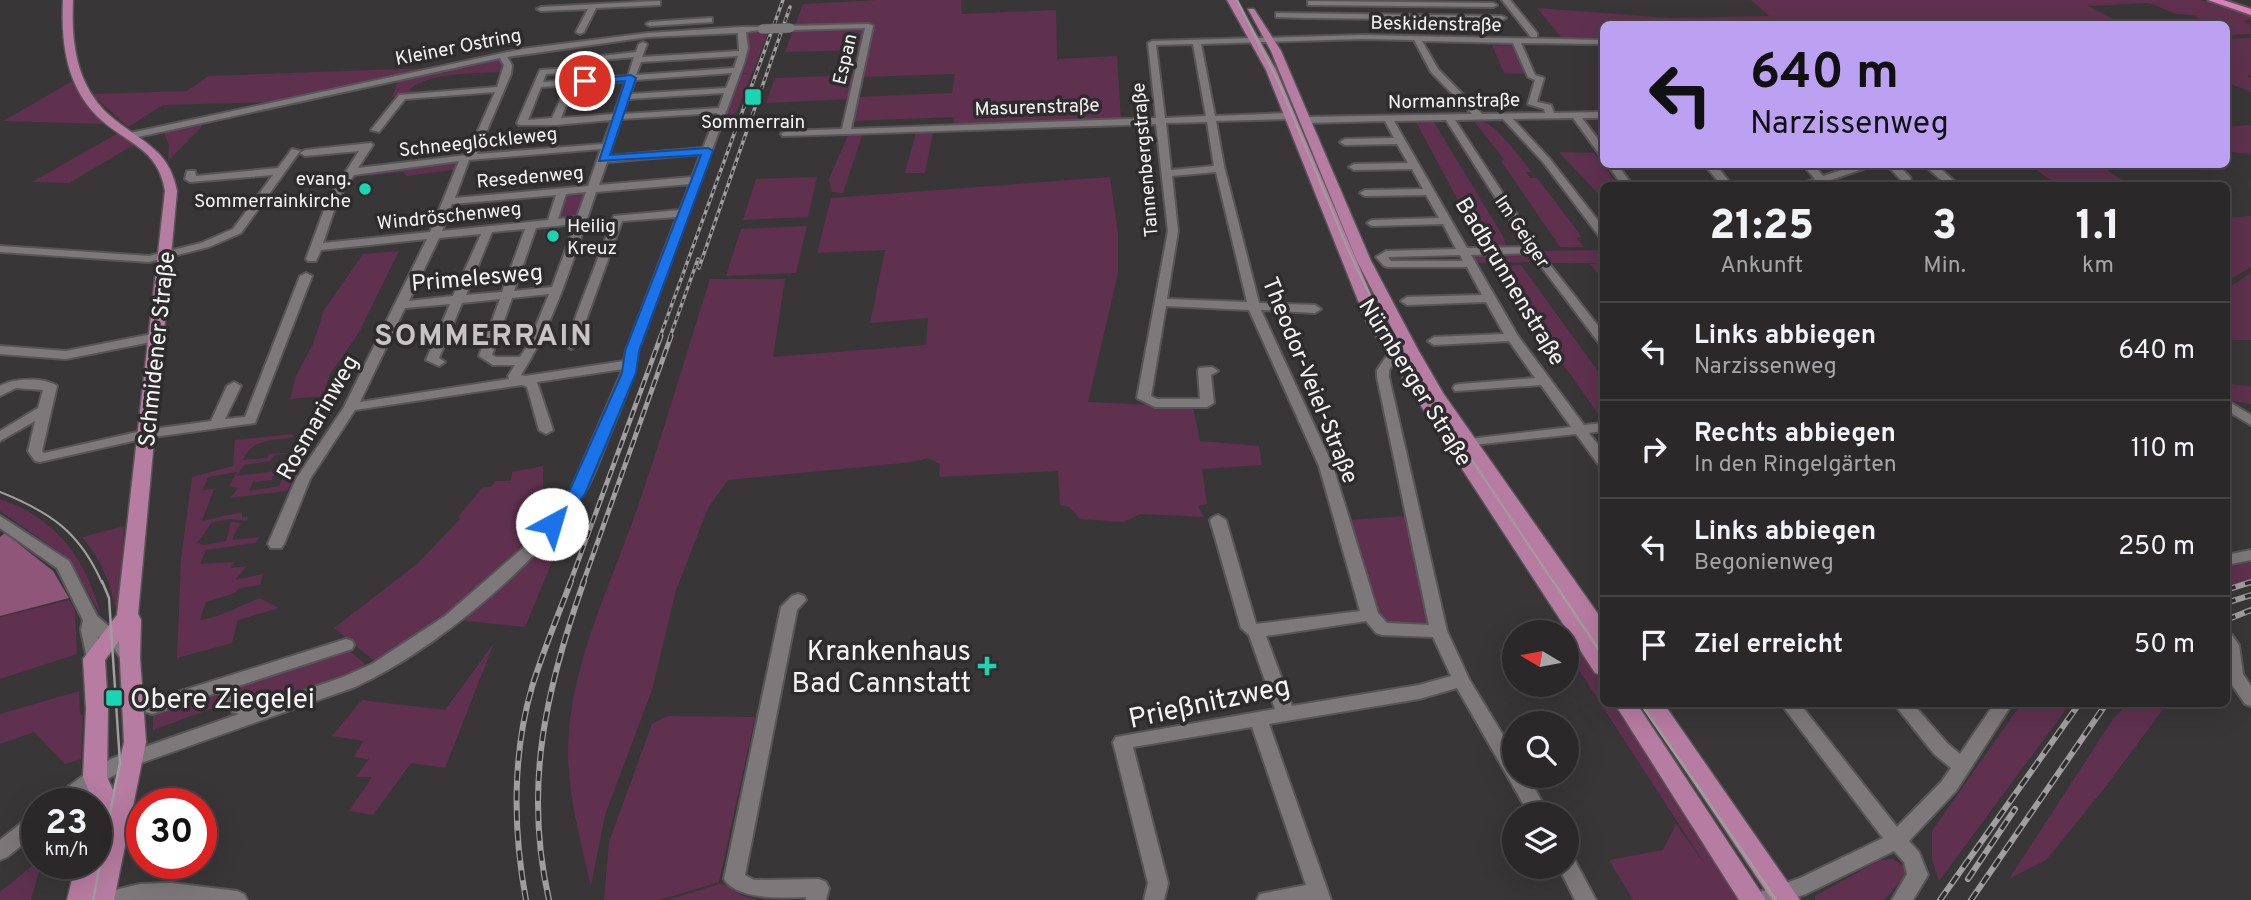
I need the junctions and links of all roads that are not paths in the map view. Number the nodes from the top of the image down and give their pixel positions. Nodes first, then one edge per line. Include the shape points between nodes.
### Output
1 (68, 0) edge
2 (1233, 0) edge
3 (1244, 0) edge
4 (1506, 0) edge
5 (2213, 0) edge
6 (2221, 0) edge
7 (657, 1) edge
8 (1311, 1) edge
9 (1428, 3) edge
10 (1493, 5) dead end
11 (593, 6) junction
12 (541, 9) dead end
13 (2251, 11) edge
14 (1279, 15) dead end
15 (1440, 18) junction
16 (1502, 18) dead end
17 (709, 20) dead end
18 (650, 24) junction
19 (1304, 26) junction
20 (792, 28) joint
21 (741, 29) junction
22 (580, 32) dead end
23 (1451, 33) junction
24 (1254, 38) junction
25 (1268, 38) junction
26 (1416, 38) junction
27 (1516, 41) junction
28 (1197, 42) junction
29 (1600, 42) edge
30 (699, 47) dead end
31 (642, 49) junction
32 (743, 53) junction
33 (502, 55) junction
34 (601, 58) dead end
35 (737, 70) junction
36 (631, 78) junction
37 (563, 83) junction
38 (538, 85) junction
39 (501, 89) junction
40 (730, 90) junction
41 (566, 96) dead end
42 (624, 97) junction
43 (723, 110) junction
44 (1505, 116) junction
45 (1550, 116) junction
46 (1576, 116) junction
47 (1600, 116) edge
48 (618, 117) junction
49 (1480, 117) junction
50 (1212, 118) junction
51 (1298, 118) junction
52 (1449, 118) junction
53 (1160, 119) junction
54 (1388, 119) junction
55 (555, 122) junction
56 (376, 130) dead end
57 (846, 131) junction
58 (786, 134) dead end
59 (133, 135) junction
60 (1400, 141) junction
61 (1345, 142) dead end
62 (608, 146) junction
63 (1600, 149) edge
64 (708, 151) junction
65 (468, 158) junction
66 (603, 159) junction
67 (1414, 166) junction
68 (1354, 167) dead end
69 (1712, 168) edge
70 (1811, 168) edge
71 (1861, 168) edge
72 (1895, 168) edge
73 (1933, 168) edge
74 (1220, 169) junction
75 (279, 171) junction
76 (351, 172) junction
77 (191, 173) dead end
78 (1168, 173) junction
79 (697, 180) junction
80 (1725, 182) edge
81 (1824, 182) edge
82 (1906, 182) edge
83 (1950, 182) edge
84 (592, 189) junction
85 (562, 191) junction
86 (1429, 192) junction
87 (1365, 193) dead end
88 (450, 201) junction
89 (685, 213) junction
90 (582, 220) junction
91 (1445, 221) junction
92 (552, 223) junction
93 (1372, 223) dead end
94 (532, 225) junction
95 (488, 229) junction
96 (1600, 230) edge
97 (435, 234) junction
98 (318, 247) junction
99 (0, 249) edge
100 (1534, 250) junction
101 (1462, 251) junction
102 (312, 258) dead end
103 (166, 259) junction
104 (1469, 264) junction
105 (306, 276) dead end
106 (557, 290) junction
107 (507, 295) junction
108 (1489, 298) junction
109 (457, 300) junction
110 (1408, 301) dead end
111 (1162, 302) junction
112 (400, 305) junction
113 (1254, 308) junction
114 (1315, 309) dead end
115 (1600, 336) edge
116 (157, 337) junction
117 (1513, 337) junction
118 (1434, 341) dead end
119 (571, 345) dead end
120 (0, 350) edge
121 (1394, 354) junction
122 (524, 361) junction
123 (439, 362) dead end
124 (631, 364) junction
125 (1212, 371) dead end
126 (1409, 378) junction
127 (521, 380) junction
128 (1543, 382) junction
129 (1385, 384) junction
130 (234, 386) dead end
131 (1460, 388) dead end
132 (0, 392) edge
133 (351, 407) junction
134 (2230, 407) edge
135 (44, 410) junction
136 (2251, 421) edge
137 (216, 424) junction
138 (1600, 427) edge
139 (546, 430) dead end
140 (1580, 430) junction
141 (146, 434) junction
142 (0, 437) edge
143 (1469, 443) junction
144 (1600, 457) edge
145 (1219, 520) dead end
146 (0, 521) edge
147 (276, 544) dead end
148 (2251, 555) edge
149 (2230, 559) edge
150 (798, 600) dead end
151 (1370, 615) junction
152 (127, 617) junction
153 (91, 620) junction
154 (1256, 631) junction
155 (1439, 631) junction
156 (1600, 633) edge
157 (110, 639) junction
158 (2230, 644) edge
159 (346, 645) dead end
160 (129, 658) junction
161 (94, 659) junction
162 (1600, 663) edge
163 (1461, 680) junction
164 (224, 685) junction
165 (2251, 699) edge
166 (152, 707) dead end
167 (1628, 707) edge
168 (1654, 707) edge
169 (1792, 707) edge
170 (1906, 707) edge
171 (2001, 707) edge
172 (1286, 714) junction
173 (255, 716) junction
174 (1258, 718) junction
175 (1502, 750) edge
176 (131, 759) junction
177 (1962, 766) junction
178 (95, 777) junction
179 (81, 788) edge
180 (100, 788) edge
181 (21, 835) edge
182 (1896, 841) junction
183 (0, 851) edge
184 (85, 879) edge
185 (1575, 879) edge
186 (817, 894) edge
187 (1319, 896) edge
188 (1777, 898) edge
189 (80, 900) edge
190 (103, 900) edge
191 (237, 900) edge
192 (1154, 900) edge
193 (1267, 900) edge
194 (1586, 900) edge
195 (1753, 900) edge
196 (1902, 900) edge

1 - 59 main road, Schmidener Straße via 68,57 101,113
2 - 24 main road, Nürnberger Straße
3 - 25 main road, Nürnberger Straße
4 - 23 street, Beskidenstraße via 1534,35
5 - 13 highway
6 - 13 highway
7 - 11 street
7 - 18 street
8 - 9 street
8 - 19 street
9 - 10 street
9 - 15 street
11 - 12 street
11 - 22 street
14 - 19 street
15 - 16 street
15 - 19 street
15 - 23 street
17 - 18 street
18 - 31 street
19 - 23 street, Beskidenstraße
19 - 25 street, Beskidenstraße
19 - 26 street, Beskidenstraße
20 - 21 street, Kleiner Ostring, bridge
20 - 57 street, Espan via 869,26
21 - 31 street, Kleiner Ostring
21 - 32 street
24 - 25 main road
24 - 28 street
24 - 51 main road, Nürnberger Straße
25 - 51 main road, Nürnberger Straße
26 - 27 street, Beskidenstraße
26 - 49 street via 1434,69
27 - 29 street, Beskidenstraße
27 - 45 street via 1532,76 1540,78 1532,104 1548,107
28 - 50 street, Theodor-Veiel-Straße
28 - 53 street, Tannenbergstraße via 1152,43
30 - 31 street
31 - 32 street
31 - 33 street, Kleiner Ostring
31 - 34 street
31 - 36 street
32 - 35 street
33 - 39 street, Rosmarinweg via 508,65
33 - 59 street, Kleiner Ostring
35 - 36 street
35 - 40 street
36 - 37 street
36 - 42 street
37 - 38 street
37 - 38 street via 568,70 543,72
38 - 55 street via 522,123
39 - 56 street via 402,97
39 - 65 street, Rosmarinweg
40 - 42 street
40 - 43 street
41 - 55 street
42 - 48 street
43 - 48 street
43 - 64 street
44 - 45 street, Normannstraße
44 - 49 street, Normannstraße
44 - 96 street
45 - 46 street, Normannstraße
46 - 47 street, Normannstraße
46 - 63 street
48 - 55 street
48 - 62 street
49 - 52 street, Normannstraße
50 - 51 street, Masurenstraße
50 - 53 street, Masurenstraße
50 - 74 street, Theodor-Veiel-Straße
51 - 54 street, Normannstraße
51 - 121 main road, Nürnberger Straße via 1360,294
51 - 143 main road, Nürnberger Straße via 1374,283 1430,385
52 - 54 street, Normannstraße
52 - 100 street, Im Geiger
53 - 57 street, Masurenstraße
53 - 78 street, Tannenbergstraße
54 - 60 street, Badbrunnenstraße
57 - 58 street, Masurenstraße
59 - 103 main road, Schmidener Straße via 163,163 169,177
60 - 61 street
60 - 67 street, Badbrunnenstraße
62 - 65 street, Schneeglöckleweg
62 - 66 street
64 - 66 street
64 - 79 street
65 - 76 street, Schneeglöckleweg
65 - 88 street, Rosmarinweg
66 - 84 street
67 - 68 street
67 - 86 street, Badbrunnenstraße
69 - 80 street
70 - 81 street
71 - 81 street
72 - 82 street
73 - 83 street
74 - 78 street
74 - 113 street, Theodor-Veiel-Straße
75 - 76 street via 300,152 366,146
75 - 77 street via 190,179
75 - 103 street via 237,231
76 - 98 street via 333,199
78 - 111 street, Tannenbergstraße via 1173,231
79 - 84 street, Resedenweg
79 - 89 street
84 - 85 street, Resedenweg
84 - 90 street
85 - 88 street, Resedenweg
85 - 92 street
86 - 87 street
86 - 91 street, Badbrunnenstraße
88 - 97 street, Rosmarinweg
89 - 119 street via 618,218
89 - 124 street
90 - 92 street, Windröschenweg
90 - 106 street
91 - 93 street
91 - 101 street, Badbrunnenstraße
92 - 94 street, Windröschenweg
94 - 95 street, Windröschenweg
94 - 107 street
95 - 97 street, Windröschenweg
95 - 109 street
97 - 98 street, Windröschenweg
97 - 112 street, Rosmarinweg
98 - 102 street
99 - 103 street
100 - 101 street
100 - 115 street, Im Geiger
101 - 104 street, Badbrunnenstraße
101 - 104 street via 1382,257 1388,264
103 - 116 main road, Schmidener Straße
104 - 108 street, Badbrunnenstraße
105 - 137 street via 250,420
106 - 107 street, Primelesweg
106 - 122 street
107 - 109 street, Primelesweg
107 - 122 street via 485,356 493,362
108 - 110 street
108 - 117 street, Badbrunnenstraße
109 - 112 street, Primelesweg
109 - 123 street via 432,360
111 - 113 street
111 - 125 street, Tannenbergstraße via 1144,398 1155,403 1206,403 1205,371
112 - 133 street, Rosmarinweg
113 - 114 street
113 - 151 street, Theodor-Veiel-Straße via 1326,466
116 - 120 street via 66,355
116 - 141 main road, Schmidener Straße
117 - 118 street
117 - 128 street, Badbrunnenstraße
121 - 126 main road, Nürnberger Straße
121 - 129 street via 1383,370
122 - 127 street via 514,376
124 - 127 street
124 - 173 street via 577,494 528,552 419,644 378,669
126 - 129 street via 1391,376
126 - 162 main road, Nürnberger Straße
127 - 133 street
127 - 139 street via 533,386
128 - 131 street
128 - 140 street, Badbrunnenstraße
129 - 155 street
130 - 137 street
132 - 135 street via 13,384 50,386
133 - 147 street, Rosmarinweg via 303,479
134 - 136 street
135 - 141 street via 35,452 40,458
135 - 142 street
137 - 141 street
138 - 140 street
140 - 143 street
140 - 144 street, Badbrunnenstraße
141 - 152 main road, Schmidener Straße
143 - 156 main road, Nürnberger Straße
145 - 154 street via 1249,628
146 - 153 street via 63,565
148 - 149 street
150 - 186 street via 789,607 734,879 751,889
151 - 154 street
151 - 155 street via 1382,629
152 - 157 main road
152 - 160 main road, Schmidener Straße via 131,620
153 - 157 street
153 - 161 street
154 - 172 street
155 - 163 street
157 - 160 street
157 - 161 main road
158 - 165 street via 2234,675
159 - 164 street
160 - 176 main road, Schmidener Straße via 135,742
161 - 178 main road
163 - 172 street, Prießnitzweg via 1419,692
163 - 175 street
164 - 166 street
164 - 173 street via 238,707
167 - 195 main road
168 - 188 main road
169 - 182 street
170 - 177 street
171 - 177 street
172 - 174 street, Prießnitzweg
173 - 176 street
174 - 187 street
174 - 192 street, Prießnitzweg via 1122,742 1158,883
176 - 178 street
176 - 190 main road, Schmidener Straße
177 - 182 street via 1933,805
178 - 179 street
178 - 180 main road
181 - 183 street
182 - 188 street
182 - 196 street via 1918,868 1914,884
184 - 189 main road
185 - 194 street
187 - 193 street
190 - 191 street via 168,890

